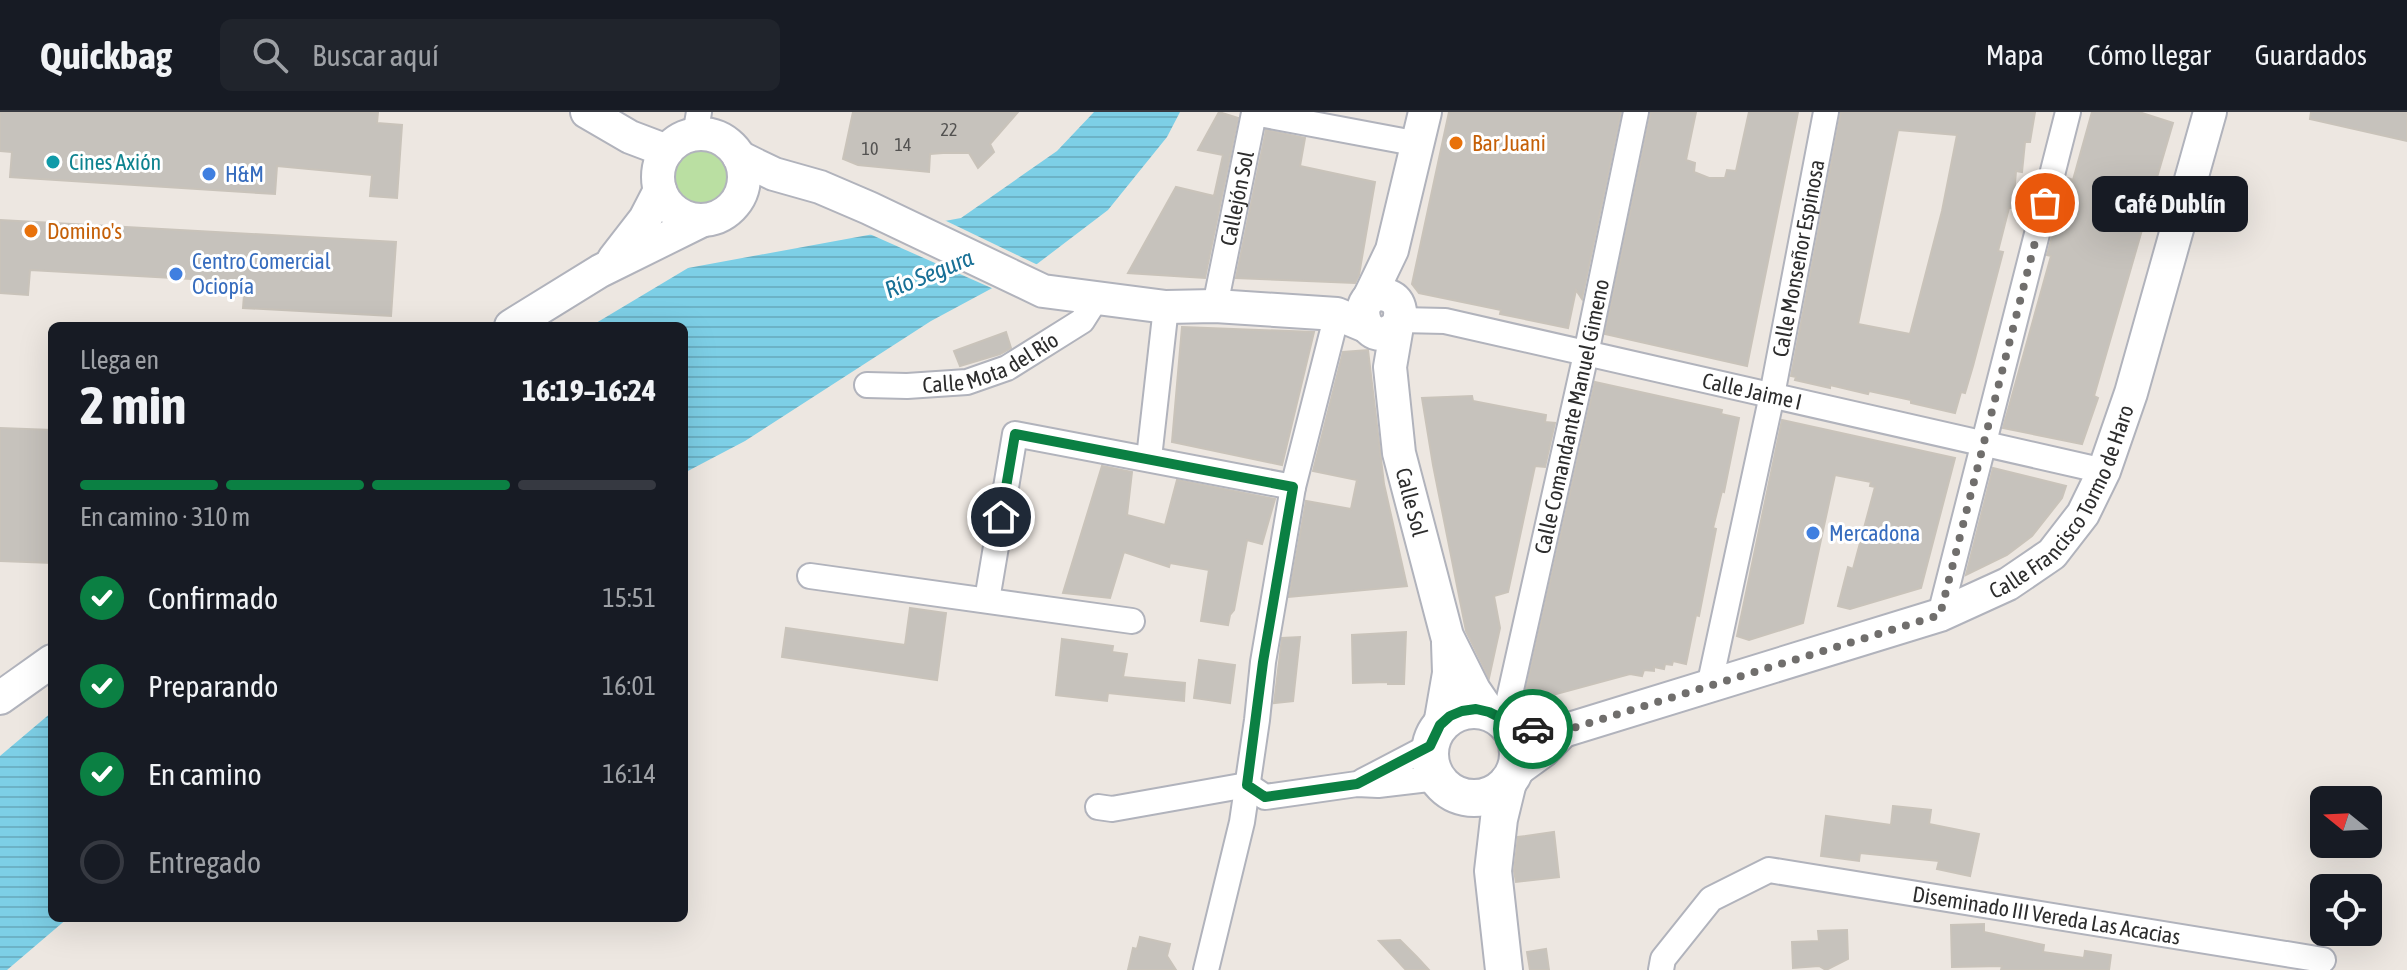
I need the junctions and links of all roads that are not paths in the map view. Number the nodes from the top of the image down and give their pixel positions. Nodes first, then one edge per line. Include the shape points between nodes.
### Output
1 (587, 112) edge
2 (1425, 112) edge
3 (1636, 112) edge
4 (1826, 112) edge
5 (2068, 112) edge
6 (1271, 114) edge
7 (2203, 114) edge
8 (697, 124) edge
9 (1419, 144) junction
10 (667, 151) junction
11 (739, 157) junction
12 (820, 187) junction
13 (660, 190) junction
14 (734, 206) junction
15 (701, 221) junction
16 (600, 271) junction
17 (1096, 299) junction
18 (1215, 306) junction
19 (1166, 307) junction
20 (1375, 316) junction
21 (517, 322) edge
22 (1586, 354) junction
23 (867, 385) dead end
24 (1772, 395) junction
25 (1985, 442) junction
26 (1149, 458) junction
27 (2104, 471) junction
28 (1293, 487) junction
29 (810, 576) dead end
30 (987, 600) junction
31 (1940, 615) junction
32 (1132, 621) dead end
33 (1447, 636) junction
34 (48, 664) edge
35 (1709, 687) junction
36 (0, 698) edge
37 (1501, 721) junction
38 (1563, 731) junction
39 (1440, 760) junction
40 (1511, 777) junction
41 (1357, 784) junction
42 (1247, 785) junction
43 (1098, 807) dead end
44 (1493, 871) junction
45 (2323, 960) dead end
46 (1206, 970) edge
47 (1504, 970) edge
48 (1661, 970) edge

1 - 10 street
2 - 9 street
3 - 22 street, Calle Comandante Manuel Gimeno
4 - 24 street, Calle Monseñor Espinosa
5 - 25 street
6 - 9 street, Callejón Sol
6 - 18 street, Callejón Sol via 1254,113
7 - 27 street, Calle Francisco Tormo de Haro via 2131,393
8 - 10 street
8 - 11 street
9 - 20 street
10 - 13 street via 658,177
11 - 12 street
11 - 14 street via 744,182
12 - 14 street via 773,192
12 - 17 street, Calle Mota del Río via 1043,291
13 - 15 street via 675,212
13 - 16 street via 619,256
14 - 15 street
15 - 16 street
16 - 21 street
17 - 19 street, Calle Mota del Río
17 - 23 street, Calle Mota del Río via 1082,321 1007,368 967,382
18 - 19 street, Calle Mota del Río
18 - 20 street, Calle Mota del Río
19 - 26 street
20 - 22 street, Calle Jaime I via 1445,321
20 - 28 street
20 - 33 street, Calle Sol via 1390,367 1399,453
22 - 24 street, Calle Jaime I
22 - 37 street, Calle Comandante Manuel Gimeno
24 - 25 street, Calle Jaime I
24 - 35 street, Calle Monseñor Espinosa
25 - 27 street, Calle Jaime I
25 - 31 street
26 - 28 street
26 - 30 street via 1015,434
27 - 31 street, Calle Francisco Tormo de Haro via 2083,514 2052,554 2008,584
28 - 42 street
29 - 30 street
30 - 32 street
31 - 35 street, Calle Francisco Tormo de Haro
33 - 37 street via 1474,690
33 - 39 street via 1449,673
34 - 36 street
35 - 38 street, Calle Francisco Tormo de Haro
37 - 38 street, Calle Francisco Tormo de Haro
37 - 39 main road via 1476,709 1450,716
37 - 40 main road via 1517,745
38 - 40 street, Calle Francisco Tormo de Haro
39 - 40 main road via 1463,797 1499,790
39 - 41 street
39 - 41 street via 1378,785
39 - 44 main road
40 - 44 main road
41 - 42 street via 1265,797
42 - 43 street via 1112,809
42 - 46 street
44 - 47 main road
45 - 48 street, Diseminado III Vereda Las Acacias via 1769,870 1711,899 1663,959

